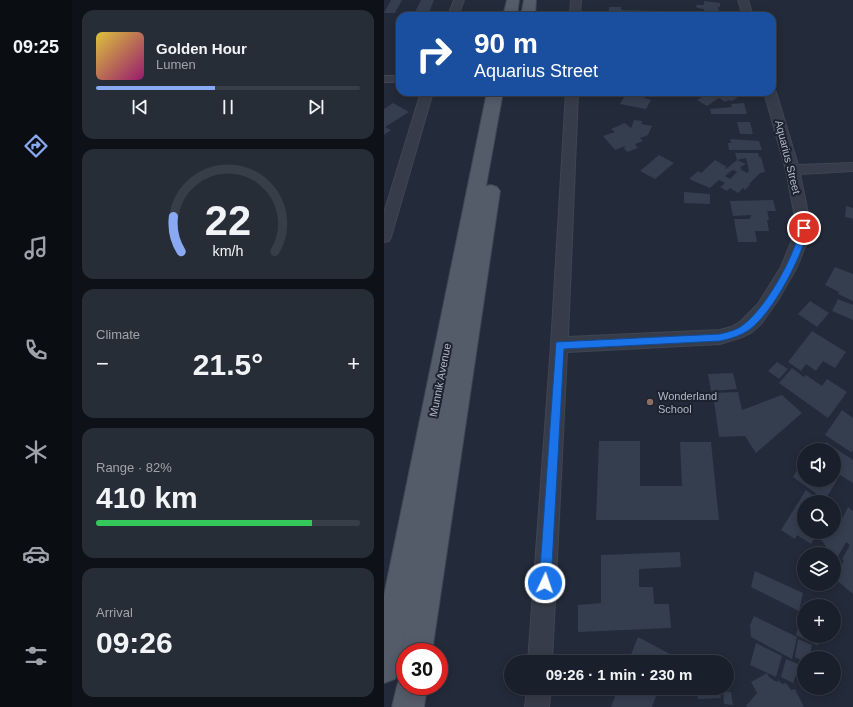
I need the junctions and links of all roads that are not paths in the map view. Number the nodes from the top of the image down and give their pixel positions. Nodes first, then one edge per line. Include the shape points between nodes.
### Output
1 (459, 0) edge
2 (513, 0) edge
3 (530, 0) edge
4 (576, 0) edge
5 (743, 0) edge
6 (454, 12) edge
7 (511, 12) edge
8 (528, 12) edge
9 (575, 12) edge
10 (747, 12) edge
11 (384, 79) edge
12 (396, 79) edge
13 (426, 96) edge
14 (494, 96) edge
15 (510, 96) edge
16 (572, 96) edge
17 (771, 96) edge
18 (853, 167) edge
19 (794, 170) junction
20 (385, 232) edge
21 (559, 345) junction
22 (418, 643) edge
23 (540, 655) edge
24 (384, 668) edge
25 (410, 695) edge
26 (539, 695) edge
27 (408, 707) edge
28 (538, 707) edge

1 - 6 street
2 - 7 main road
3 - 8 main road
4 - 9 street
5 - 10 street
11 - 12 street
13 - 20 street
14 - 24 main road, Munnik Avenue
15 - 22 main road, Munnik Avenue via 499,139
16 - 21 street
17 - 19 street, Aquarius Street
18 - 19 street
19 - 21 street, Aquarius Street via 804,228 802,237 792,262 764,309 746,327 734,334 720,337
21 - 23 street
25 - 27 main road
26 - 28 street

